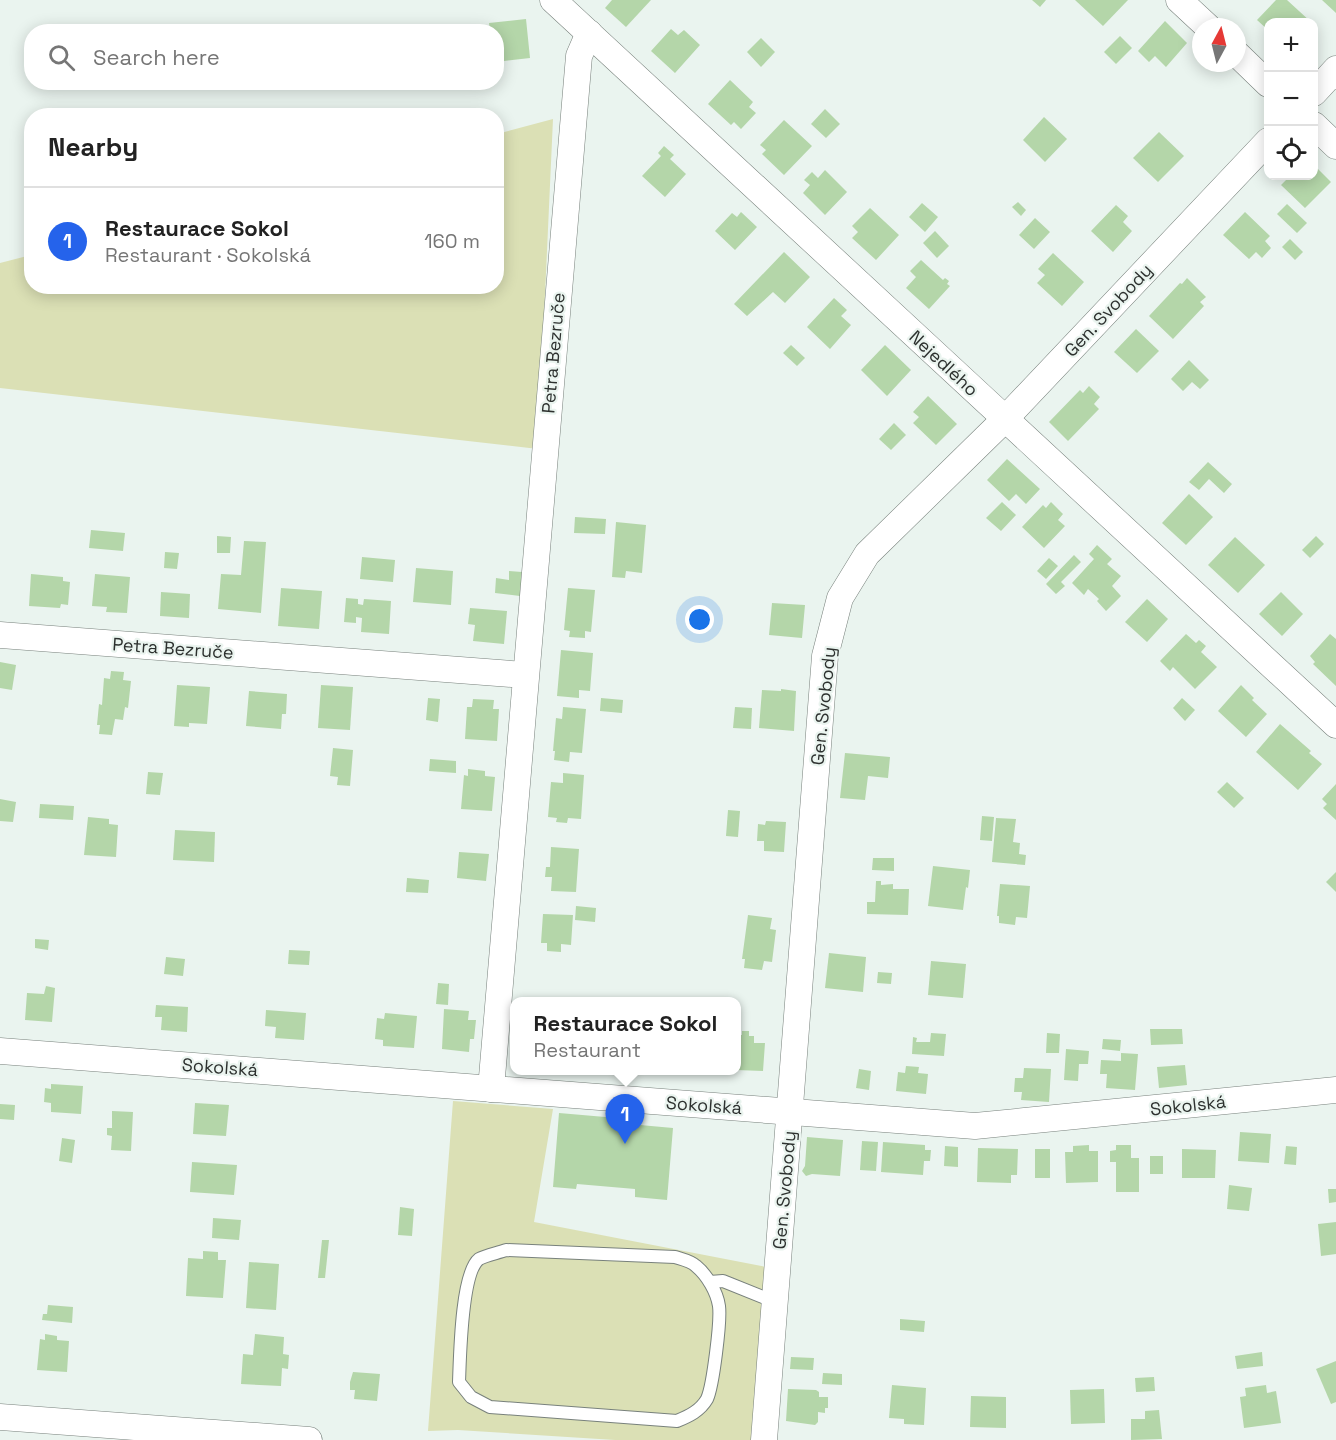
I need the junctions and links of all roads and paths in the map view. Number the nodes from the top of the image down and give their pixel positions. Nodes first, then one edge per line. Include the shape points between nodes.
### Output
1 (553, 0) edge
2 (1179, 0) edge
3 (1198, 18) edge
4 (589, 33) junction
5 (1246, 62) edge
6 (1336, 69) edge
7 (1264, 79) edge
8 (1318, 89) edge
9 (1315, 126) edge
10 (1264, 146) edge
11 (1336, 146) edge
12 (1005, 419) junction
13 (0, 635) edge
14 (525, 675) junction
15 (1336, 725) edge
16 (0, 1051) edge
17 (491, 1089) junction
18 (1336, 1090) edge
19 (790, 1112) junction
20 (710, 1282) junction
21 (775, 1302) junction
22 (0, 1417) edge
23 (309, 1440) edge
24 (764, 1440) edge

1 - 4 street, Nejedlého
2 - 3 street
4 - 12 street, Nejedlého
4 - 14 street, Petra Bezruče via 579,56
5 - 7 street
6 - 8 street
9 - 11 street
10 - 12 street, Gen. Svobody
12 - 15 street, Nejedlého
12 - 19 street, Gen. Svobody via 867,554 840,598 825,656
13 - 14 street, Petra Bezruče
14 - 17 street, Petra Bezruče
16 - 17 street, Sokolská
17 - 19 street, Sokolská
18 - 19 street, Sokolská via 975,1126
19 - 21 street, Gen. Svobody
20 - 20 lane via 695,1264 675,1257 506,1250 479,1260 469,1276 459,1382 471,1397 490,1407 677,1421 693,1414 707,1398 717,1350 719,1306
20 - 21 lane via 723,1281
21 - 24 street, Gen. Svobody
22 - 23 street

